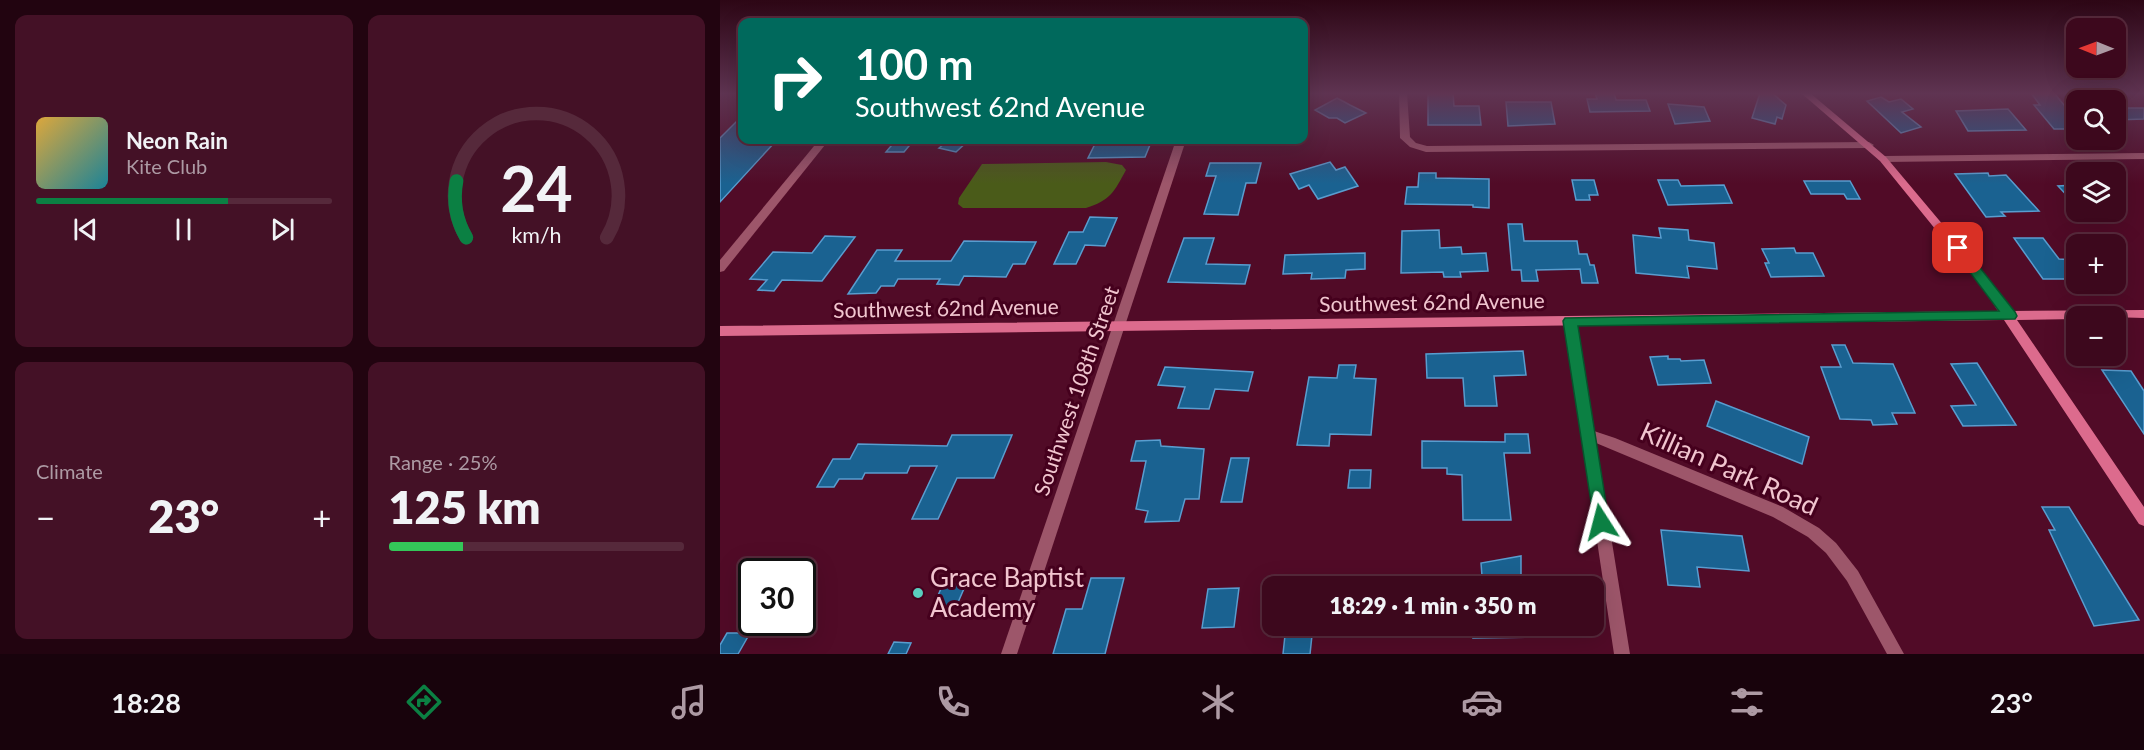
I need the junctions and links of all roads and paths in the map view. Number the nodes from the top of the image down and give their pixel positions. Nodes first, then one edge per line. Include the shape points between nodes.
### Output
1 (1403, 124) edge
2 (1843, 124) edge
3 (821, 144) edge
4 (1180, 144) edge
5 (1869, 145) junction
6 (2144, 156) edge
7 (1882, 159) junction
8 (720, 268) edge
9 (2144, 314) edge
10 (2010, 316) junction
11 (1570, 321) junction
12 (1118, 326) junction
13 (720, 331) edge
14 (1587, 435) junction
15 (2144, 519) edge
16 (1009, 654) edge
17 (1622, 654) edge
18 (1896, 654) edge

1 - 5 street via 1407,141 1431,150
2 - 5 street
3 - 8 street
4 - 12 street, Southwest 108th Street
5 - 7 street
6 - 7 street
7 - 10 street
9 - 10 street, Southwest 62nd Avenue
10 - 11 street, Southwest 62nd Avenue
10 - 15 street
11 - 12 street, Southwest 62nd Avenue
11 - 14 street
12 - 13 street, Southwest 62nd Avenue
12 - 16 street, Southwest 108th Street
14 - 17 street
14 - 18 street, Killian Park Road via 1801,523 1834,552

